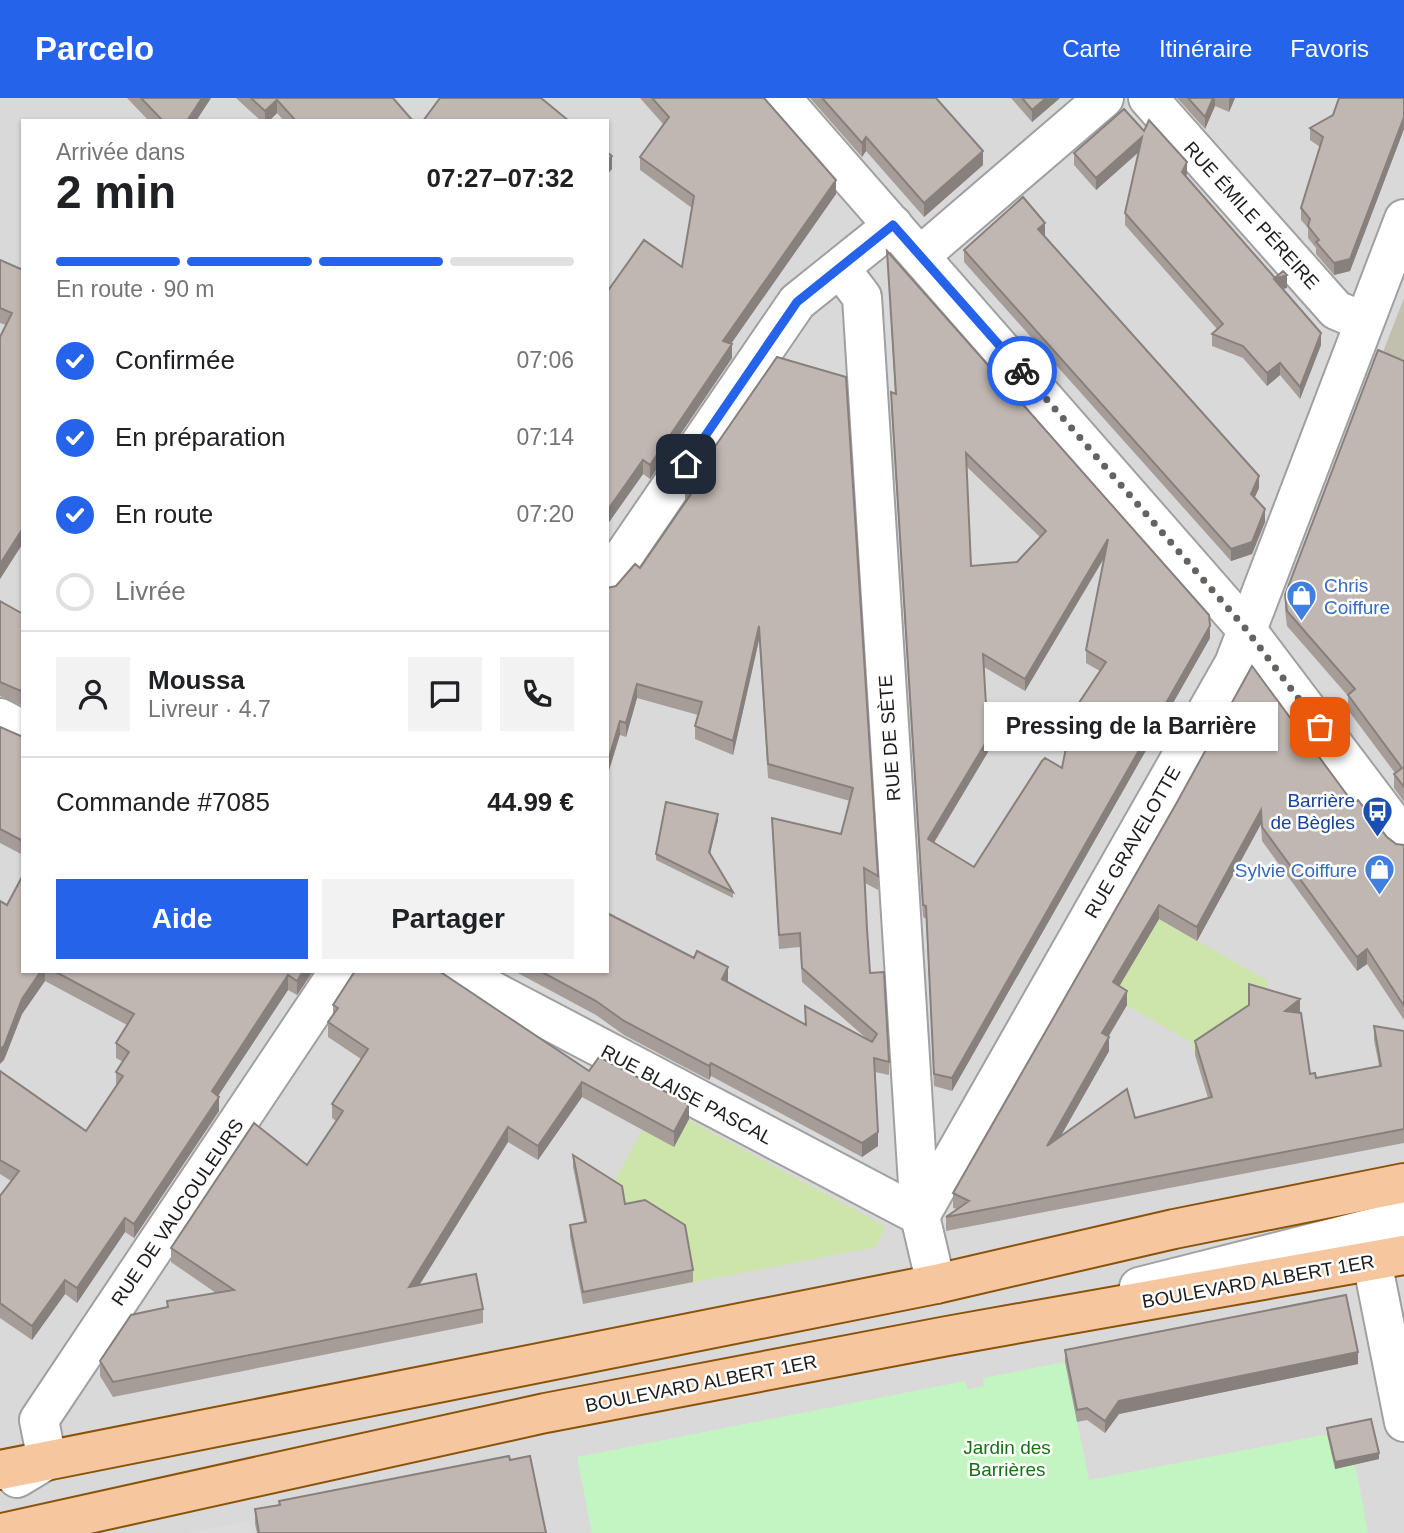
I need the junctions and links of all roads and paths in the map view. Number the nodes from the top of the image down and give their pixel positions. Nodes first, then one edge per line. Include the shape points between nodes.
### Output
1 (781, 98) edge
2 (1104, 98) edge
3 (1148, 98) edge
4 (1404, 219) edge
5 (893, 225) junction
6 (921, 255) junction
7 (839, 268) junction
8 (1364, 322) junction
9 (609, 577) edge
10 (1246, 629) junction
11 (0, 718) edge
12 (21, 729) edge
13 (1404, 838) edge
14 (338, 973) edge
15 (459, 973) edge
16 (1404, 1183) edge
17 (920, 1216) junction
18 (1404, 1220) edge
19 (1388, 1258) edge
20 (936, 1284) junction
21 (947, 1336) junction
22 (1404, 1422) edge
23 (47, 1460) junction
24 (0, 1469) edge
25 (0, 1488) edge
26 (2, 1533) edge

1 - 5 street
2 - 6 street
3 - 8 street, RUE ÉMILE PÉREIRE via 1336,310
4 - 8 street, RUE GRAVELOTTE
5 - 6 street
5 - 7 street
6 - 10 street
7 - 9 street via 797,302
7 - 17 street, RUE DE SÈTE via 862,298
8 - 10 street, RUE GRAVELOTTE
10 - 13 street
10 - 17 street, RUE GRAVELOTTE via 1234,664
11 - 12 street
14 - 23 street, RUE DE VAUCOULEURS via 40,1420
15 - 17 street, RUE BLAISE PASCAL
16 - 20 main road via 1174,1229
17 - 20 street, RUE DE SÈTE
18 - 21 street
19 - 21 main road, BOULEVARD ALBERT 1ER
19 - 22 street
20 - 23 main road
21 - 26 main road, BOULEVARD ALBERT 1ER via 545,1413
23 - 24 main road
23 - 25 street

